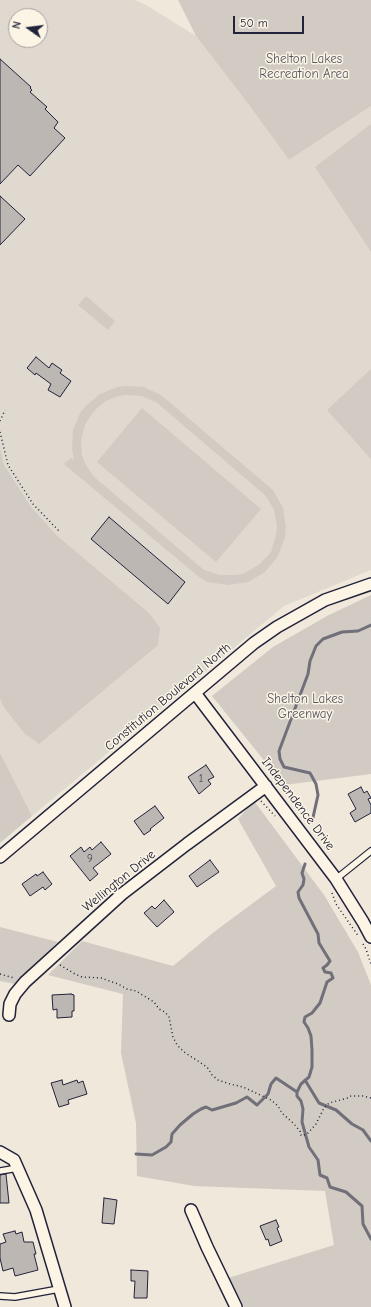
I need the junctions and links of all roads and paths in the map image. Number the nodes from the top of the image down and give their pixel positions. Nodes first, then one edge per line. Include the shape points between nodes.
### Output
1 (5, 410) dead end
2 (0, 421) edge
3 (0, 432) edge
4 (60, 532) dead end
5 (371, 584) edge
6 (195, 693) junction
7 (266, 786) junction
8 (256, 794) junction
9 (276, 818) dead end
10 (371, 851) edge
11 (0, 857) edge
12 (336, 879) junction
13 (331, 892) dead end
14 (371, 937) edge
15 (50, 958) junction
16 (371, 964) edge
17 (0, 974) edge
18 (25, 982) junction
19 (9, 1015) dead end
20 (371, 1098) edge
21 (0, 1152) edge
22 (18, 1168) junction
23 (0, 1171) edge
24 (191, 1210) dead end
25 (59, 1289) junction
26 (0, 1296) edge
27 (65, 1307) edge
28 (236, 1307) edge

1 - 2 path
3 - 4 path via 8,465 33,504
5 - 6 street, Constitution Boulevard North via 324,600 282,624
6 - 7 street, Independence Drive
6 - 11 street, Constitution Boulevard North
7 - 8 street, Wellington Drive
7 - 12 street, Independence Drive
8 - 9 path
8 - 15 street, Wellington Drive via 122,894
10 - 12 lane
12 - 14 street, Independence Drive
13 - 16 path via 336,904 366,949
15 - 18 street, Wellington Drive
15 - 20 path via 75,974 110,981 136,991 154,1002 169,1017 173,1037 184,1052 206,1067 218,1080 243,1087 271,1100 302,1136 316,1124 329,1103 351,1096
17 - 18 path
18 - 19 street, Wellington Drive via 14,994
21 - 22 street via 14,1160
22 - 23 lane
22 - 25 street via 36,1210
24 - 28 street
25 - 26 lane
25 - 27 street

